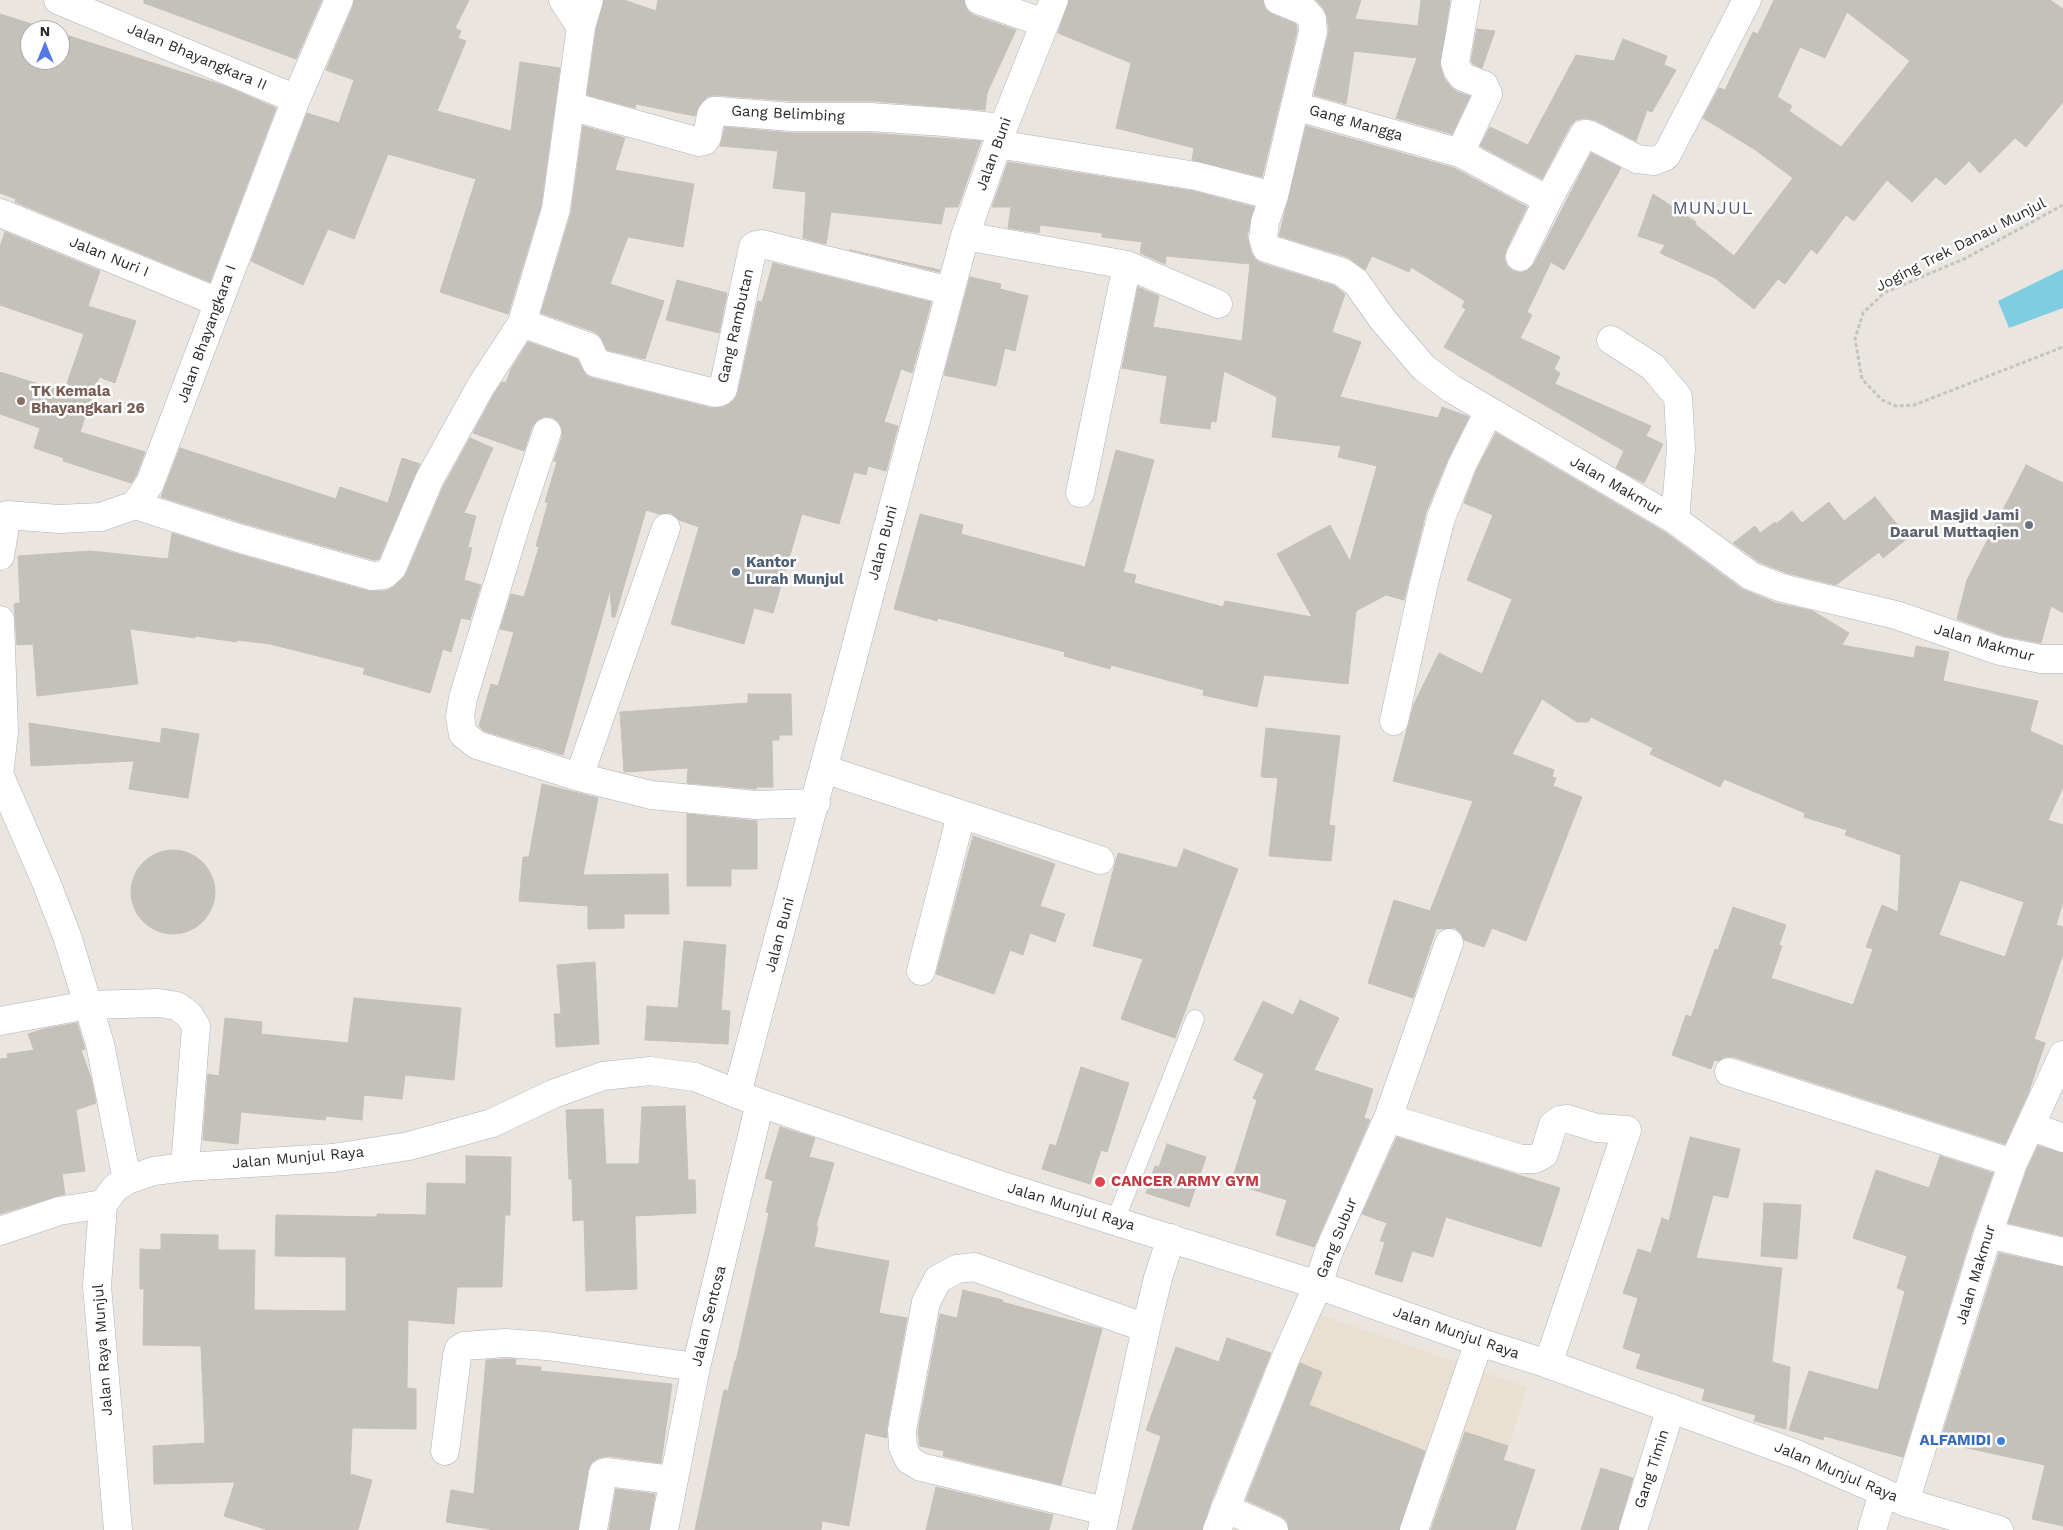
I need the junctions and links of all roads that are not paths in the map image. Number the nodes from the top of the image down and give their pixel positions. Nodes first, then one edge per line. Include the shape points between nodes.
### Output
1 (58, 0) edge
2 (339, 0) edge
3 (563, 0) edge
4 (589, 0) edge
5 (979, 0) edge
6 (1278, 0) edge
7 (1466, 0) edge
8 (1748, 0) edge
9 (101, 8) edge
10 (1049, 11) edge
11 (581, 27) junction
12 (296, 100) junction
13 (570, 106) junction
14 (1295, 106) junction
15 (1000, 136) junction
16 (1460, 154) junction
17 (1274, 196) junction
18 (1549, 198) junction
19 (0, 212) edge
20 (965, 236) junction
21 (1520, 257) dead end
22 (1127, 265) junction
23 (950, 290) junction
24 (218, 302) junction
25 (1218, 304) dead end
26 (522, 323) junction
27 (1612, 340) dead end
28 (1489, 411) junction
29 (546, 432) dead end
30 (1080, 493) dead end
31 (135, 505) junction
32 (3, 513) edge
33 (1675, 520) junction
34 (666, 528) dead end
35 (0, 556) edge
36 (0, 620) edge
37 (2063, 659) edge
38 (1394, 721) dead end
39 (0, 768) edge
40 (824, 769) junction
41 (0, 776) edge
42 (578, 776) junction
43 (816, 803) junction
44 (961, 815) junction
45 (1100, 860) dead end
46 (1449, 943) dead end
47 (921, 970) dead end
48 (88, 1005) junction
49 (1195, 1019) dead end
50 (0, 1021) edge
51 (2063, 1055) edge
52 (1729, 1072) dead end
53 (749, 1099) junction
54 (1388, 1118) junction
55 (2030, 1126) junction
56 (2063, 1138) edge
57 (2013, 1163) junction
58 (185, 1167) junction
59 (127, 1180) junction
60 (103, 1204) junction
61 (1115, 1221) junction
62 (0, 1231) edge
63 (1988, 1234) junction
64 (1171, 1238) junction
65 (2063, 1252) edge
66 (1318, 1285) junction
67 (1146, 1328) junction
68 (1479, 1342) junction
69 (1548, 1364) junction
70 (696, 1366) junction
71 (1671, 1408) junction
72 (445, 1451) dead end
73 (673, 1480) junction
74 (1894, 1498) junction
75 (1221, 1519) edge
76 (1104, 1520) edge
77 (118, 1530) edge
78 (593, 1530) edge
79 (664, 1530) edge
80 (1274, 1530) edge
81 (1414, 1530) edge
82 (1633, 1530) edge
83 (1872, 1530) edge
84 (1999, 1530) edge

1 - 9 street, Jalan Bhayangkara II
2 - 12 street, Jalan Bhayangkara I
3 - 11 street
4 - 11 street
5 - 10 street
6 - 14 street via 1305,11 1312,19 1313,32
7 - 16 street via 1455,62 1463,77 1484,85 1488,94
8 - 18 street via 1666,156 1654,161 1637,159 1584,134
9 - 12 street, Jalan Bhayangkara II
10 - 15 street, Jalan Buni
11 - 13 street
12 - 24 street, Jalan Bhayangkara I
13 - 15 street, Gang Belimbing via 699,142 707,137 711,115 718,110 791,118 944,122
13 - 26 street via 556,209
14 - 16 street, Gang Mangga
14 - 17 street, Gang Mangga
15 - 17 street via 1196,176
15 - 20 street, Jalan Buni
16 - 18 street, Gang Mangga via 1542,198
17 - 28 street, Jalan Makmur via 1265,222 1263,238 1266,248 1342,272 1356,282 1424,368
18 - 21 street
19 - 24 street, Jalan Nuri I
20 - 22 street
20 - 23 street, Jalan Buni
22 - 25 street
22 - 30 street
23 - 26 street, Gang Rambutan via 756,245 723,389 715,393 596,362 589,347
23 - 40 street, Jalan Buni
24 - 31 street, Jalan Bhayangkara I via 150,483
26 - 31 street via 429,480 392,568 384,575 372,576
27 - 33 street via 1653,367 1678,397 1681,449
28 - 33 street, Jalan Makmur
28 - 38 street via 1462,465 1441,518
29 - 42 street via 484,627 460,717 463,734 477,745
31 - 32 street via 101,517 58,519
32 - 35 street
33 - 37 street, Jalan Makmur via 1752,576 1782,588 1896,615 2000,650 2041,659
34 - 42 street
36 - 39 street via 4,731
40 - 43 street, Jalan Buni
40 - 44 street
41 - 48 street via 67,936
42 - 43 street via 650,795 702,801 756,805
43 - 53 street, Jalan Buni
44 - 45 street
44 - 47 street
46 - 54 street, Gang Subur
48 - 50 street
48 - 58 street via 159,1003 177,1006 189,1015 196,1026
48 - 59 street via 100,1044
49 - 61 lane
51 - 55 street, Jalan Makmur
52 - 57 street
53 - 58 street, Jalan Munjul Raya via 695,1077 650,1071 603,1076 553,1094 492,1123 410,1146 333,1158
53 - 61 street, Jalan Munjul Raya
53 - 70 street, Jalan Sentosa
54 - 66 street, Gang Subur via 1329,1251
54 - 69 street via 1521,1159 1535,1159 1544,1154 1553,1125 1560,1120 1627,1130
55 - 56 street
55 - 57 street, Jalan Makmur
57 - 63 street, Jalan Makmur
58 - 59 street, Jalan Munjul Raya via 154,1171
59 - 60 street via 115,1188
60 - 62 street via 58,1212
60 - 77 street, Jalan Raya Munjul via 98,1286
61 - 64 street, Jalan Munjul Raya
63 - 65 street
63 - 74 street, Jalan Makmur
64 - 66 street, Jalan Munjul Raya
64 - 67 street
66 - 68 street, Jalan Munjul Raya
66 - 75 street, Gang Subur
67 - 76 street
67 - 76 street via 974,1267 957,1269 938,1279 926,1302 902,1430 908,1460 921,1467
68 - 69 street, Jalan Munjul Raya
68 - 81 street
69 - 71 street, Jalan Munjul Raya
70 - 72 street via 546,1346 505,1343 464,1346 456,1356
70 - 73 street, Jalan Sentosa
71 - 74 street, Jalan Munjul Raya via 1796,1454
71 - 82 street, Gang Timin
73 - 78 street via 603,1473
73 - 79 street, Jalan Sentosa
74 - 83 street, Jalan Makmur
74 - 84 street, Jalan Munjul Raya
75 - 80 street

